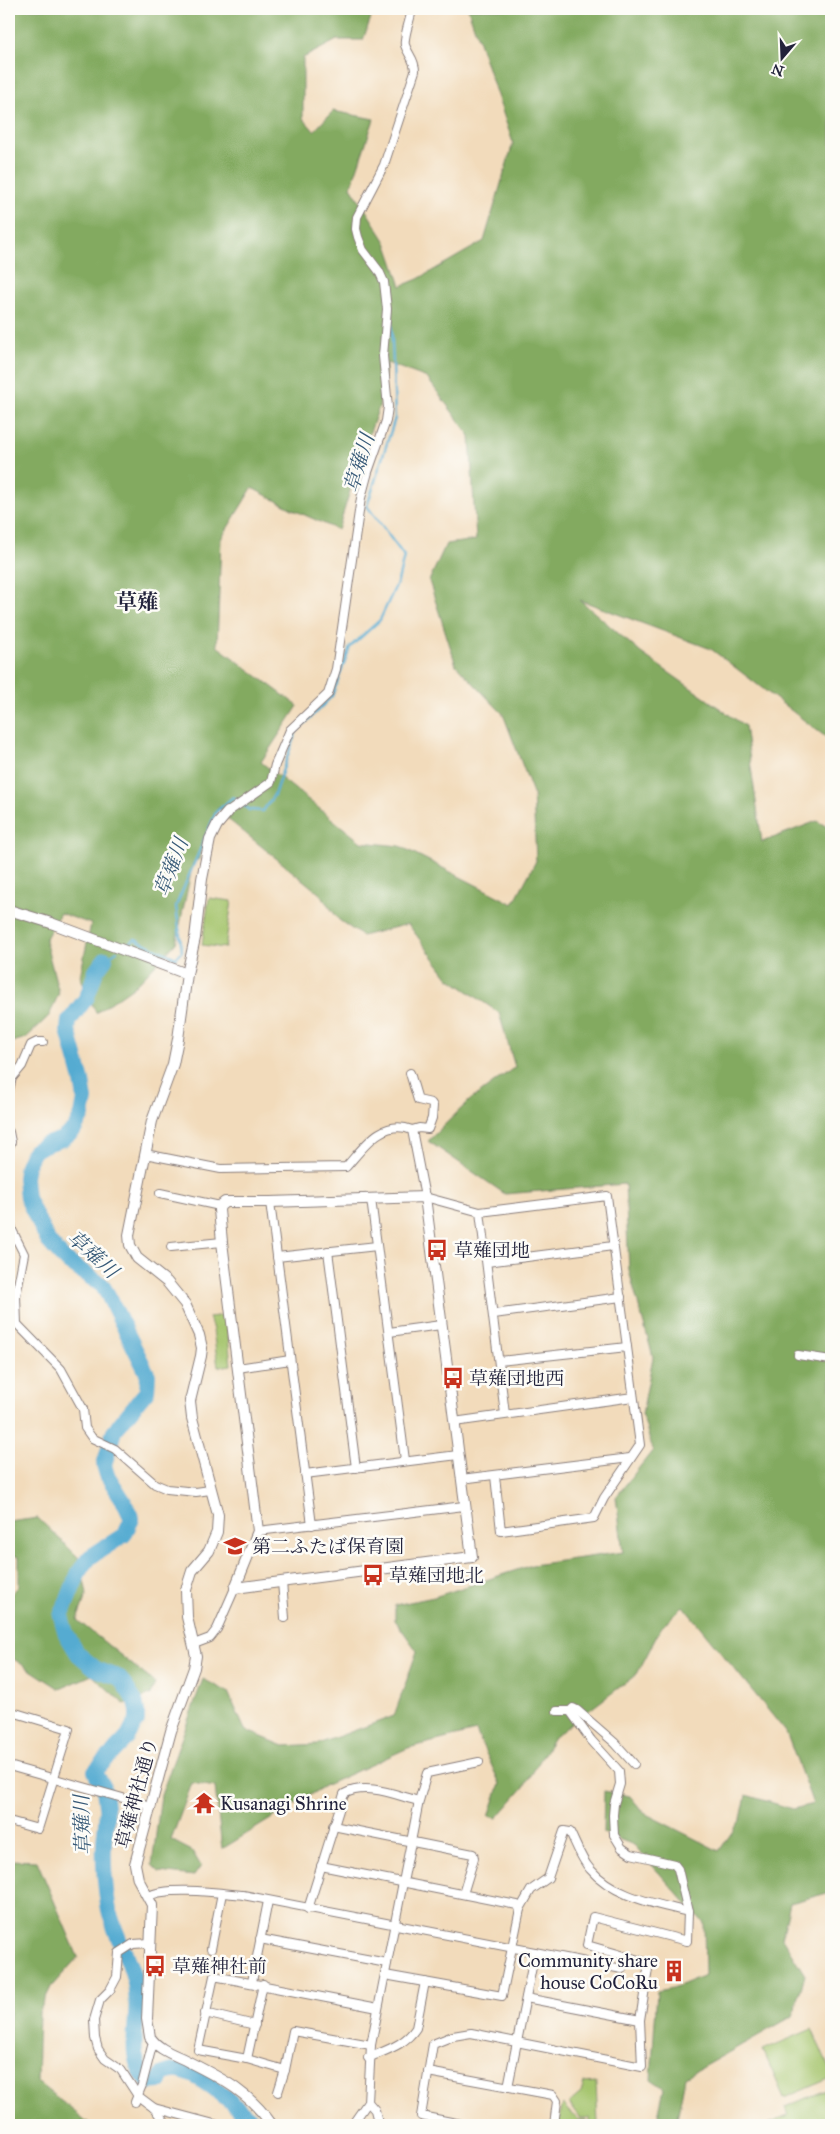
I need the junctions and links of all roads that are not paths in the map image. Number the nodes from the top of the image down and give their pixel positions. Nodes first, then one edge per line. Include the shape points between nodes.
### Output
1 (412, 9) edge
2 (228, 812) joint
3 (9, 910) edge
4 (187, 974) junction
5 (43, 1042) dead end
6 (410, 1074) dead end
7 (9, 1090) edge
8 (412, 1130) junction
9 (9, 1132) edge
10 (9, 1147) edge
11 (145, 1154) junction
12 (160, 1193) dead end
13 (425, 1197) junction
14 (371, 1199) junction
15 (270, 1202) junction
16 (220, 1206) junction
17 (480, 1212) junction
18 (9, 1214) edge
19 (222, 1242) junction
20 (378, 1246) junction
21 (613, 1246) junction
22 (171, 1247) dead end
23 (328, 1251) junction
24 (277, 1257) junction
25 (487, 1262) junction
26 (621, 1297) junction
27 (494, 1314) junction
28 (9, 1320) edge
29 (17, 1324) junction
30 (441, 1325) junction
31 (389, 1332) junction
32 (627, 1348) junction
33 (798, 1355) dead end
34 (290, 1360) junction
35 (831, 1360) edge
36 (499, 1362) junction
37 (238, 1368) junction
38 (633, 1397) junction
39 (505, 1414) junction
40 (454, 1422) junction
41 (458, 1455) junction
42 (630, 1458) junction
43 (405, 1460) junction
44 (356, 1468) junction
45 (305, 1474) junction
46 (495, 1476) junction
47 (461, 1479) junction
48 (210, 1490) junction
49 (464, 1506) junction
50 (312, 1525) junction
51 (258, 1530) junction
52 (282, 1582) junction
53 (235, 1588) junction
54 (285, 1618) dead end
55 (194, 1644) junction
56 (9, 1711) edge
57 (557, 1711) dead end
58 (570, 1711) junction
59 (479, 1762) dead end
60 (634, 1764) dead end
61 (9, 1766) edge
62 (55, 1779) junction
63 (419, 1801) junction
64 (151, 1806) junction
65 (9, 1821) edge
66 (333, 1826) junction
67 (412, 1841) junction
68 (321, 1866) junction
69 (404, 1884) junction
70 (222, 1893) junction
71 (463, 1894) junction
72 (149, 1896) junction
73 (268, 1901) junction
74 (308, 1908) junction
75 (520, 1909) junction
76 (688, 1912) junction
77 (395, 1926) junction
78 (260, 1939) junction
79 (150, 1942) junction
80 (512, 1948) junction
81 (211, 1949) dead end
82 (535, 1952) junction
83 (387, 1962) junction
84 (624, 1964) dead end
85 (385, 1975) junction
86 (252, 1982) junction
87 (425, 1982) junction
88 (263, 1984) junction
89 (526, 1998) junction
90 (378, 2008) junction
91 (205, 2014) junction
92 (640, 2020) junction
93 (255, 2025) junction
94 (153, 2042) junction
95 (517, 2042) junction
96 (370, 2045) junction
97 (368, 2058) junction
98 (247, 2059) junction
99 (285, 2070) junction
100 (428, 2072) junction
101 (508, 2086) junction
102 (278, 2092) dead end
103 (136, 2099) junction
104 (368, 2102) junction
105 (154, 2108) junction
106 (378, 2122) dead end
107 (166, 2125) edge
108 (218, 2125) edge
109 (272, 2125) edge
110 (352, 2125) edge
111 (466, 2125) edge
112 (554, 2125) edge

1 - 2 street via 405,45 415,63 415,71 384,165 361,208 356,229 363,250 379,271 386,292 383,371 388,406 361,498 336,669 328,694 290,730 270,782
2 - 4 street, 草薙神社通り via 210,839
3 - 4 street
4 - 11 street, 草薙神社通り via 173,1064 152,1121
5 - 7 street via 31,1046 12,1078
6 - 8 street via 418,1100 433,1106 428,1128
8 - 11 street via 402,1126 384,1130 373,1137 346,1167 221,1169
8 - 13 street
9 - 10 street
11 - 48 street, 草薙神社通り via 130,1245 136,1258 167,1282 185,1304 199,1335 201,1356 190,1401
12 - 16 street
13 - 14 street
13 - 17 street
13 - 30 street
14 - 15 street
14 - 20 street
15 - 16 street via 225,1202
15 - 24 street
16 - 19 street
17 - 21 street via 607,1196
17 - 25 street
18 - 29 street via 12,1230 24,1254 16,1296
19 - 22 street
19 - 37 street
20 - 23 street
20 - 31 street
21 - 25 street
21 - 26 street
23 - 24 street
23 - 44 street
24 - 34 street
25 - 27 street
26 - 27 street
26 - 32 street
27 - 36 street
28 - 29 street
29 - 48 street via 61,1369 83,1409 85,1428 92,1438 115,1449 155,1484 167,1489
30 - 31 street
30 - 40 street
31 - 43 street
32 - 36 street
32 - 38 street
33 - 35 street
34 - 37 street
34 - 45 street
36 - 39 street
37 - 51 street
38 - 39 street
38 - 42 street via 640,1445
39 - 40 street
40 - 41 street
41 - 43 street
41 - 47 street
42 - 46 street
42 - 46 street via 594,1518 501,1531
43 - 44 street
44 - 45 street
45 - 50 street
46 - 47 street
47 - 49 street
48 - 55 street, 草薙神社通り via 218,1515 217,1532 208,1551 192,1571 186,1590 187,1617
49 - 50 street
49 - 52 street via 472,1557
50 - 51 street
51 - 53 street
52 - 53 street
52 - 54 street
53 - 55 street via 217,1630 210,1638
55 - 64 street, 草薙神社通り via 194,1668 171,1731
56 - 62 street via 69,1729
57 - 58 street
58 - 60 street via 573,1708 577,1710 616,1743
58 - 76 street via 619,1771 614,1835 622,1848 631,1854 674,1864 678,1868
59 - 63 street via 427,1772
61 - 62 street
62 - 64 street
62 - 65 street via 38,1829
63 - 66 street via 365,1788 354,1789 344,1794
63 - 67 street
64 - 72 street, 草薙神社通り via 135,1864 138,1879
66 - 67 street
66 - 68 street
67 - 69 street
67 - 71 street via 473,1854
68 - 69 street
68 - 74 street
69 - 71 street
69 - 77 street
70 - 72 street via 157,1891
70 - 73 street
70 - 81 street
71 - 75 street via 517,1905
72 - 79 street, 草薙神社通り via 152,1904
73 - 74 street
73 - 78 street
74 - 77 street
75 - 76 street via 531,1890 548,1878 564,1831 570,1832 589,1868 604,1883 628,1896
75 - 80 street
76 - 92 street via 687,1941 593,1917 587,1945 649,1963
77 - 80 street
77 - 83 street
78 - 83 street
78 - 86 street
79 - 94 street, 草薙神社通り via 147,2019
79 - 103 street via 133,1944 119,1953 117,1977 100,2000 94,2020 98,2049 105,2059 121,2070
80 - 82 street
80 - 87 street via 502,1996
82 - 84 street via 622,1970
82 - 89 street
83 - 85 street
85 - 87 street
85 - 90 street
86 - 88 street
86 - 91 street via 214,1976
87 - 97 street via 412,2034 400,2044
88 - 90 street
88 - 93 street
89 - 92 street
89 - 95 street
90 - 96 street
91 - 93 street
91 - 98 street via 198,2050
92 - 95 street via 642,2067
93 - 98 street
94 - 103 street
94 - 109 street via 244,2093
95 - 100 street via 471,2033 453,2036 433,2044
95 - 101 street
96 - 97 street
96 - 99 street via 293,2031
97 - 104 street
98 - 99 street
99 - 102 street
100 - 101 street
100 - 111 street via 421,2116
101 - 112 street via 553,2095 557,2101
103 - 105 street
104 - 106 street via 375,2110
104 - 110 street
105 - 107 street
105 - 108 street

